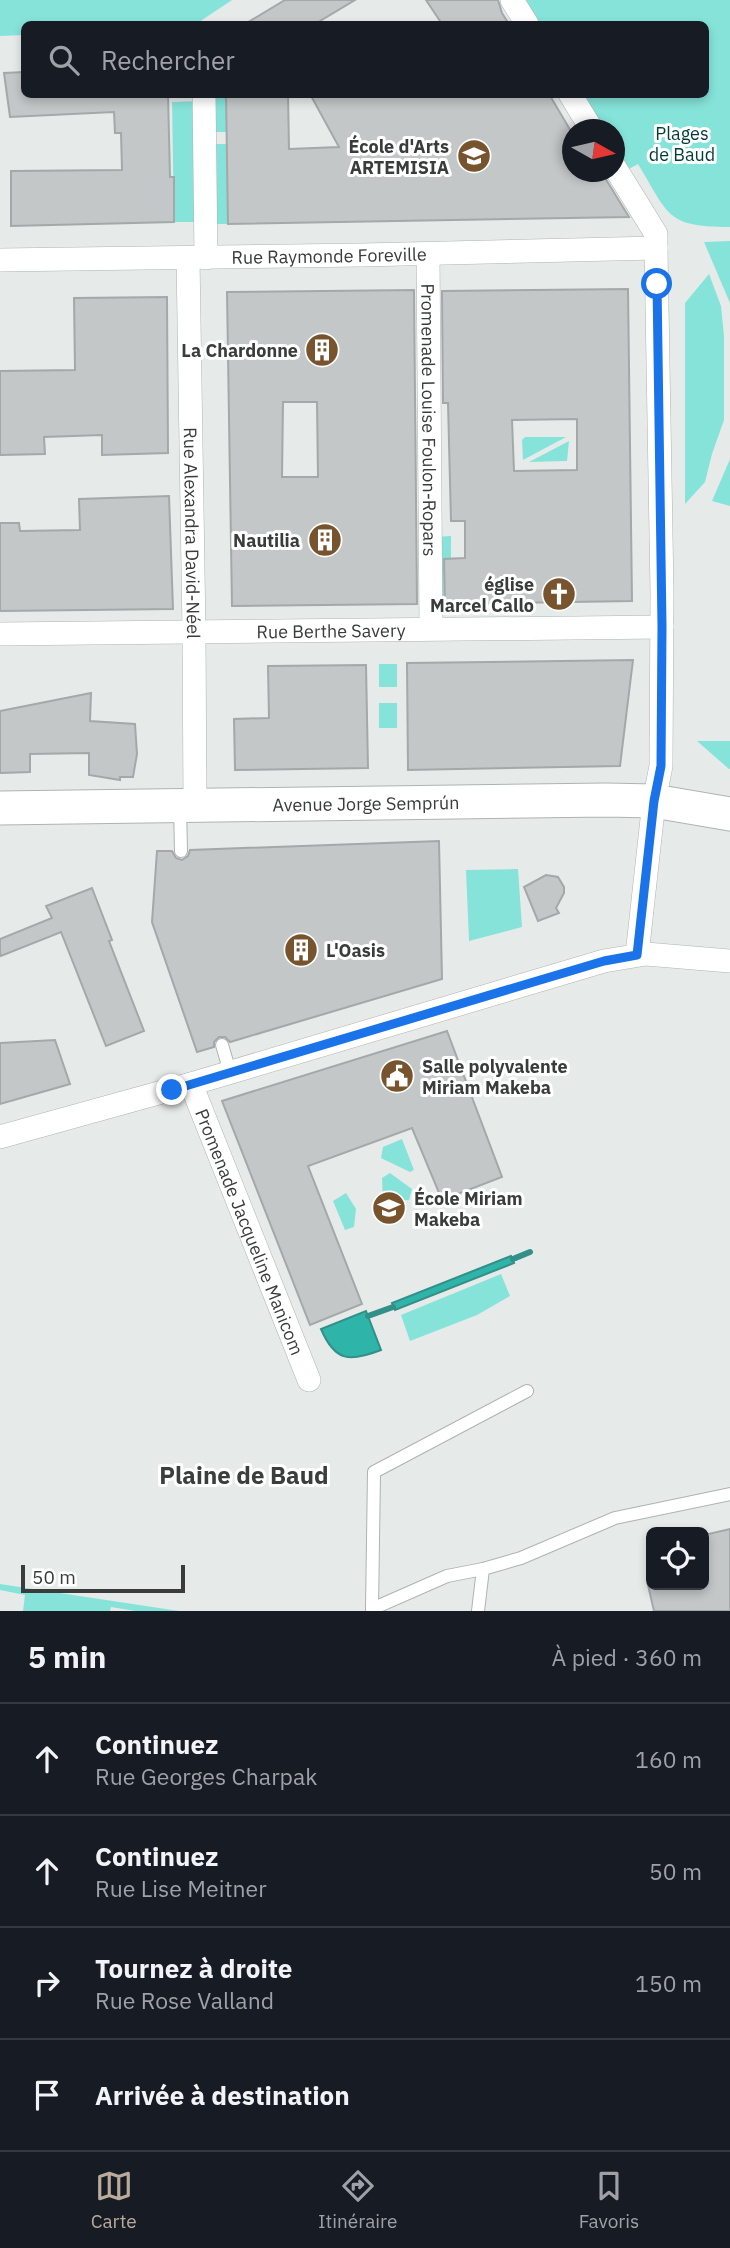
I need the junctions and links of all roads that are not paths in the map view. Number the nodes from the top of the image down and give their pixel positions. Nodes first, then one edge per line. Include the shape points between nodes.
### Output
1 (512, 0) edge
2 (525, 21) edge
3 (204, 98) edge
4 (572, 98) edge
5 (585, 119) edge
6 (624, 182) edge
7 (656, 248) junction
8 (428, 254) junction
9 (197, 258) junction
10 (0, 260) edge
11 (662, 626) junction
12 (431, 628) junction
13 (194, 632) junction
14 (0, 634) edge
15 (654, 801) junction
16 (187, 806) junction
17 (0, 808) edge
18 (730, 814) edge
19 (181, 850) dead end
20 (637, 955) junction
21 (730, 961) edge
22 (222, 1045) dead end
23 (230, 1072) junction
24 (191, 1084) junction
25 (0, 1137) edge
26 (309, 1380) dead end
27 (527, 1391) dead end
28 (730, 1494) edge
29 (483, 1569) junction
30 (478, 1611) edge

1 - 2 street
3 - 9 street, Rue Alexandra David-Néel
4 - 5 street
6 - 7 street via 656,234
7 - 8 street, Rue Raymonde Foreville
7 - 11 street
8 - 9 street, Rue Raymonde Foreville
8 - 12 street, Promenade Louise Foulon-Ropars
9 - 10 street, Rue Raymonde Foreville
9 - 13 street, Rue Alexandra David-Néel
11 - 12 street, Rue Berthe Savery
11 - 15 street via 661,766
12 - 13 street, Rue Berthe Savery
13 - 14 street, Rue Berthe Savery
13 - 16 street, Rue Alexandra David-Néel
15 - 16 street, Avenue Jorge Semprún
15 - 18 street, Avenue Jorge Semprún
15 - 20 street
16 - 17 street, Avenue Jorge Semprún
16 - 19 lane
20 - 21 street
20 - 23 street
22 - 23 lane
23 - 24 street
24 - 25 street
24 - 26 street, Promenade Jacqueline Manicom
27 - 29 lane via 374,1472 372,1609 447,1576
28 - 29 lane via 615,1518
29 - 30 lane

